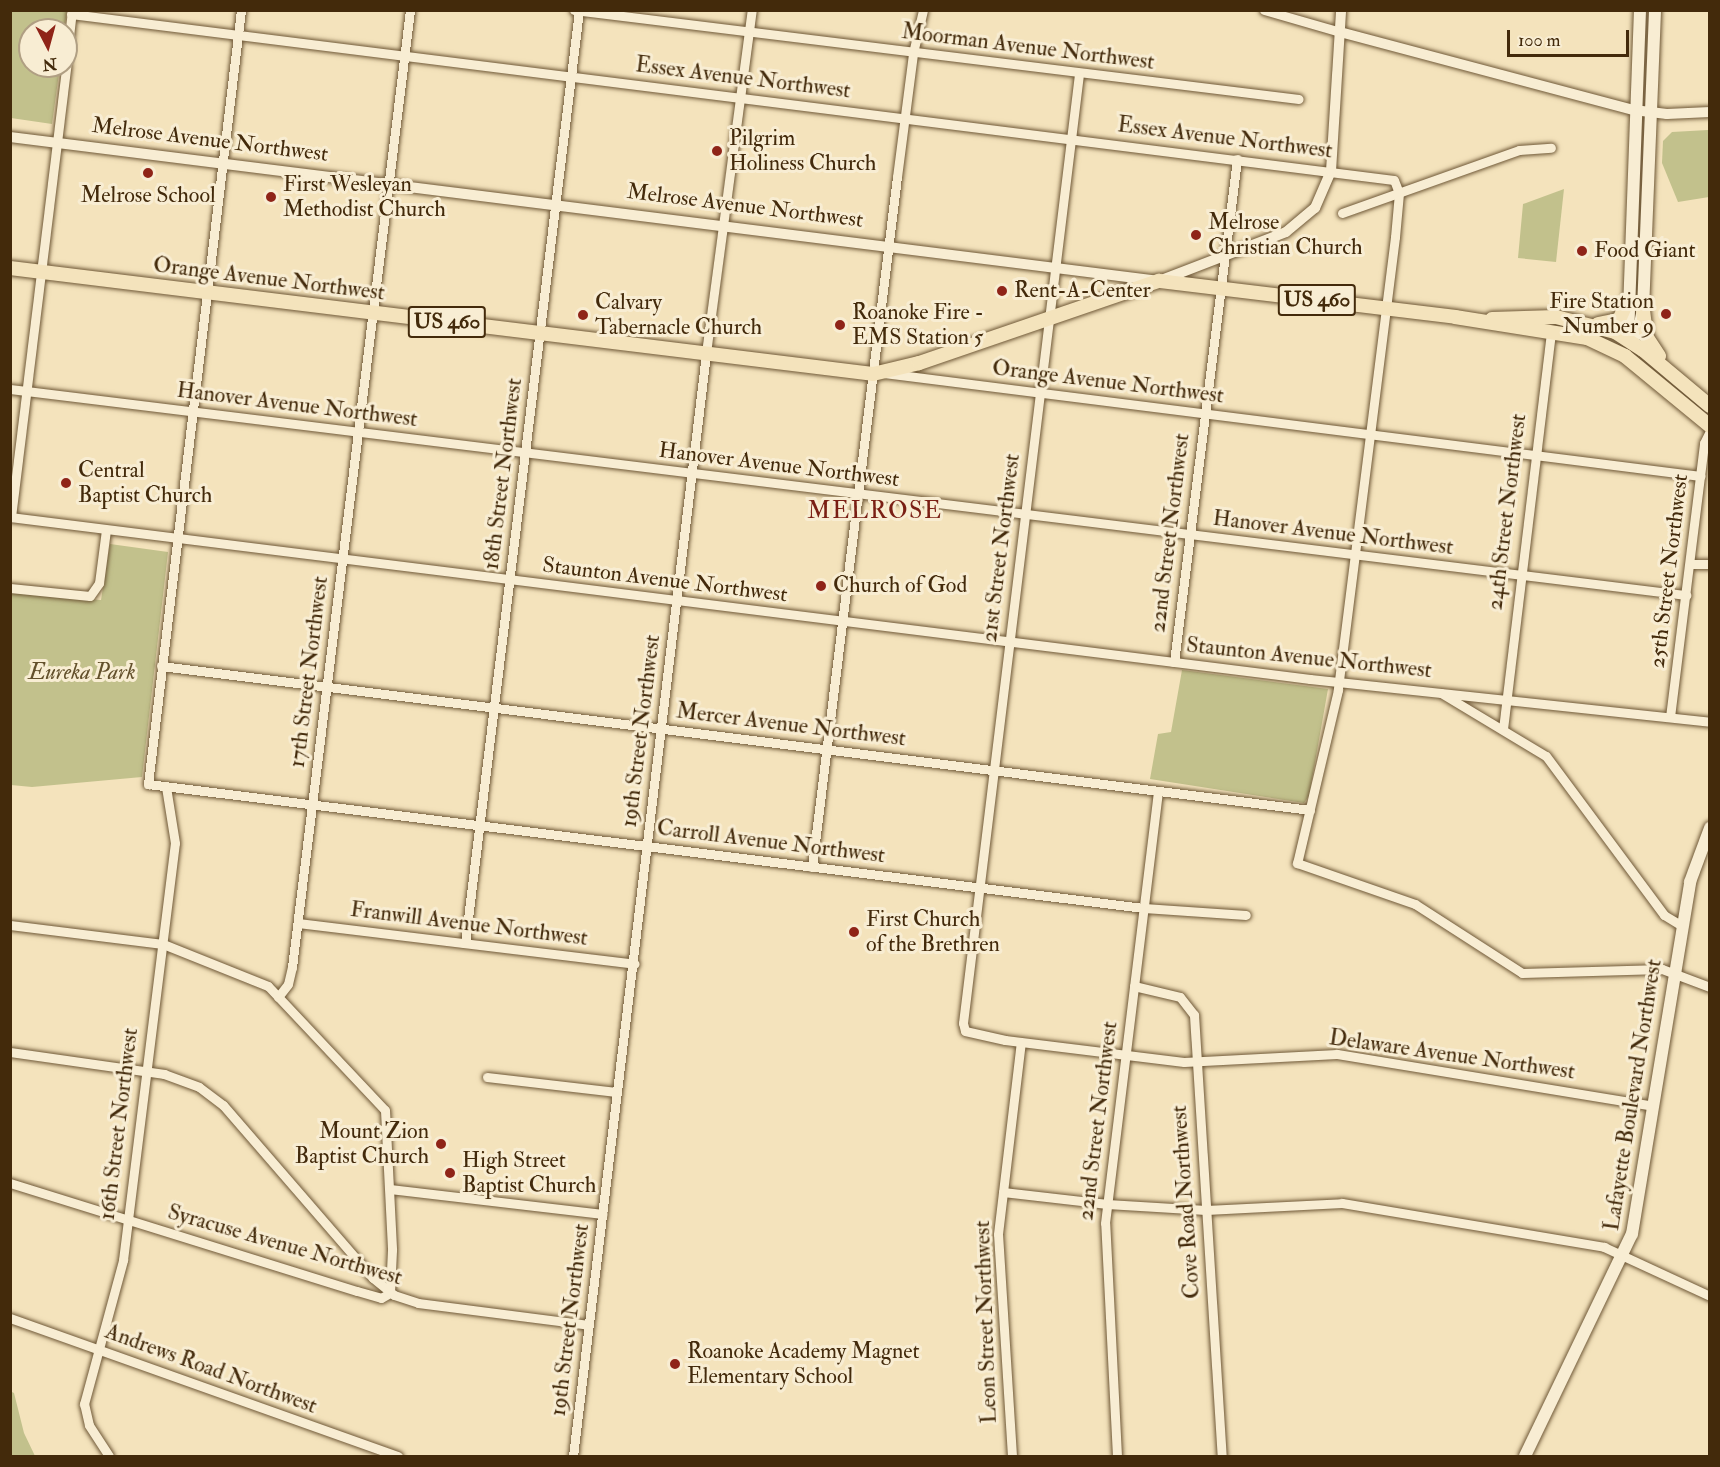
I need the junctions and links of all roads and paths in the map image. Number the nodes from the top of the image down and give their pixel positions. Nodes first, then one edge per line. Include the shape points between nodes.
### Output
1 (241, 10) edge
2 (410, 10) edge
3 (574, 10) edge
4 (752, 10) edge
5 (923, 10) edge
6 (1264, 10) edge
7 (1341, 10) edge
8 (1640, 10) edge
9 (1655, 10) edge
10 (579, 11) edge
11 (72, 12) edge
12 (747, 31) junction
13 (1340, 32) junction
14 (237, 36) junction
15 (914, 53) junction
16 (404, 56) junction
17 (1079, 74) junction
18 (571, 77) junction
19 (64, 78) edge
20 (738, 97) junction
21 (1299, 99) dead end
22 (1634, 110) junction
23 (1650, 112) junction
24 (1710, 112) edge
25 (905, 118) junction
26 (10, 136) edge
27 (1071, 138) junction
28 (56, 142) junction
29 (1551, 148) dead end
30 (1237, 159) junction
31 (222, 163) junction
32 (1331, 171) junction
33 (389, 183) junction
34 (1399, 193) junction
35 (555, 204) junction
36 (1342, 213) dead end
37 (723, 225) junction
38 (888, 245) junction
39 (1226, 255) junction
40 (1056, 265) junction
41 (10, 268) edge
42 (40, 272) junction
43 (1159, 281) junction
44 (1221, 288) junction
45 (208, 292) junction
46 (1627, 302) junction
47 (1385, 309) junction
48 (1643, 310) junction
49 (374, 313) junction
50 (1050, 316) junction
51 (1475, 321) junction
52 (1593, 324) junction
53 (1551, 332) junction
54 (540, 333) junction
55 (1628, 340) junction
56 (706, 353) junction
57 (1642, 370) junction
58 (878, 374) junction
59 (10, 389) edge
60 (25, 391) junction
61 (1040, 394) junction
62 (1708, 404) edge
63 (192, 412) junction
64 (1205, 415) junction
65 (1710, 426) edge
66 (1710, 431) edge
67 (358, 432) junction
68 (1370, 435) junction
69 (525, 453) junction
70 (1535, 455) junction
71 (692, 473) junction
72 (1701, 476) junction
73 (858, 494) junction
74 (1024, 514) junction
75 (11, 517) edge
76 (106, 530) junction
77 (1189, 534) junction
78 (177, 539) junction
79 (1355, 555) junction
80 (343, 560) junction
81 (1690, 564) junction
82 (1710, 564) edge
83 (1520, 575) junction
84 (509, 580) junction
85 (10, 588) edge
86 (1686, 595) junction
87 (676, 601) junction
88 (842, 621) junction
89 (1010, 642) junction
90 (1174, 662) junction
91 (161, 666) junction
92 (1339, 682) junction
93 (326, 687) junction
94 (1439, 692) junction
95 (1505, 698) junction
96 (493, 708) junction
97 (1670, 717) junction
98 (1710, 722) edge
99 (660, 728) junction
100 (1503, 729) junction
101 (827, 749) junction
102 (993, 770) junction
103 (166, 787) junction
104 (1158, 791) junction
105 (312, 805) junction
106 (1310, 810) junction
107 (478, 825) junction
108 (1710, 828) edge
109 (648, 846) junction
110 (1705, 850) edge
111 (812, 867) junction
112 (980, 888) junction
113 (1144, 908) junction
114 (1246, 915) dead end
115 (298, 923) junction
116 (10, 925) edge
117 (1682, 926) junction
118 (465, 943) junction
119 (163, 944) junction
120 (635, 964) junction
121 (1675, 972) junction
122 (1134, 986) junction
123 (1710, 987) edge
124 (278, 997) junction
125 (963, 1026) joint
126 (1021, 1042) junction
127 (10, 1052) edge
128 (1125, 1054) junction
129 (1197, 1063) junction
130 (146, 1071) junction
131 (487, 1077) dead end
132 (616, 1092) junction
133 (1653, 1106) junction
134 (10, 1183) edge
135 (390, 1189) junction
136 (1003, 1192) junction
137 (1107, 1204) junction
138 (1206, 1210) junction
139 (603, 1214) junction
140 (127, 1220) junction
141 (1626, 1254) junction
142 (390, 1293) junction
143 (1710, 1296) edge
144 (10, 1318) edge
145 (590, 1325) junction
146 (99, 1350) junction
147 (379, 1453) edge
148 (109, 1456) edge
149 (398, 1456) edge
150 (573, 1456) edge
151 (1012, 1456) edge
152 (1117, 1456) edge
153 (1222, 1456) edge
154 (1525, 1456) edge

1 - 14 street
2 - 16 street, 17th Street Northwest
3 - 10 street, Moorman Avenue Northwest
4 - 12 street, 19th Street Northwest
5 - 15 street
6 - 13 street
7 - 13 street
8 - 22 main road
9 - 23 main road
10 - 12 street, Moorman Avenue Northwest
10 - 18 street, 18th Street Northwest
11 - 14 street, Essex Avenue Northwest
12 - 15 street, Moorman Avenue Northwest
12 - 20 street, 19th Street Northwest
13 - 22 street
13 - 32 street
14 - 16 street, Essex Avenue Northwest
14 - 31 street
15 - 17 street, Moorman Avenue Northwest
15 - 25 street
16 - 18 street, Essex Avenue Northwest
16 - 33 street, 17th Street Northwest
17 - 21 street, Moorman Avenue Northwest
17 - 27 street, 21st Street Northwest
18 - 20 street, Essex Avenue Northwest
18 - 35 street, 18th Street Northwest
19 - 28 street
20 - 25 street, Essex Avenue Northwest
20 - 37 street, 19th Street Northwest
22 - 23 street
22 - 46 main road
23 - 24 street
23 - 48 main road
25 - 27 street, Essex Avenue Northwest
25 - 38 street
26 - 28 street, Melrose Avenue Northwest
27 - 30 street, Essex Avenue Northwest
27 - 40 street, 21st Street Northwest
28 - 31 street, Melrose Avenue Northwest
28 - 42 street
29 - 34 street via 1520,150
30 - 32 street, Essex Avenue Northwest
30 - 39 street, 22nd Street Northwest
31 - 33 street, Melrose Avenue Northwest
31 - 45 street
32 - 34 street, Essex Avenue Northwest via 1389,178 1397,184
32 - 39 street via 1321,198 1307,217 1270,239
33 - 35 street, Melrose Avenue Northwest
33 - 49 street, 17th Street Northwest
34 - 36 street
34 - 47 street
35 - 37 street, Melrose Avenue Northwest
35 - 54 street, 18th Street Northwest
37 - 38 street, Melrose Avenue Northwest
37 - 56 street, 19th Street Northwest
38 - 40 street, Melrose Avenue Northwest
38 - 58 street
39 - 43 street
39 - 44 street, 22nd Street Northwest
40 - 43 street, Melrose Avenue Northwest
40 - 50 street, 21st Street Northwest
41 - 42 main road, Orange Avenue Northwest / US 460
42 - 45 main road, Orange Avenue Northwest / US 460
42 - 60 street
43 - 44 main road, Melrose Avenue Northwest / US 460
43 - 50 main road, US 460
44 - 47 main road, Melrose Avenue Northwest / US 460
44 - 64 street, 22nd Street Northwest
45 - 49 main road, Orange Avenue Northwest / US 460
45 - 63 street
46 - 52 main road via 1619,320
46 - 55 main road
47 - 51 main road, Melrose Avenue Northwest / US 460
47 - 68 street
48 - 55 main road via 1638,333
48 - 62 main road via 1651,348 1700,390
49 - 54 main road, Orange Avenue Northwest / US 460
49 - 67 street, 17th Street Northwest
50 - 58 main road, US 460
50 - 61 street, 21st Street Northwest
51 - 52 main road, Melrose Avenue Northwest / US 460 via 1544,316
51 - 53 main road, Melrose Avenue Northwest / US 460
52 - 55 main road, Melrose Avenue Northwest / US 460
53 - 55 main road via 1567,327 1612,341
53 - 57 main road, Melrose Avenue Northwest / US 460 via 1605,345
53 - 70 street, 24th Street Northwest
54 - 56 main road, Orange Avenue Northwest / US 460
54 - 69 street, 18th Street Northwest
55 - 57 main road
55 - 62 main road, Melrose Avenue Northwest / US 460
56 - 58 main road, Orange Avenue Northwest / US 460
56 - 71 street, 19th Street Northwest
57 - 65 main road, Melrose Avenue Northwest / US 460
58 - 61 street, Orange Avenue Northwest
58 - 73 street
59 - 60 street, Hanover Avenue Northwest
60 - 63 street, Hanover Avenue Northwest
60 - 75 street
61 - 64 street, Orange Avenue Northwest
61 - 74 street, 21st Street Northwest
63 - 67 street, Hanover Avenue Northwest
63 - 78 street
64 - 68 street, Orange Avenue Northwest
64 - 77 street, 22nd Street Northwest
66 - 72 street, 25th Street Northwest via 1704,443
67 - 69 street, Hanover Avenue Northwest
67 - 80 street, 17th Street Northwest
68 - 70 street, Orange Avenue Northwest
68 - 79 street
69 - 71 street, Hanover Avenue Northwest
69 - 84 street, 18th Street Northwest
70 - 72 street, Orange Avenue Northwest
70 - 83 street, 24th Street Northwest
71 - 73 street, Hanover Avenue Northwest
71 - 87 street, 19th Street Northwest
72 - 81 street, 25th Street Northwest
73 - 74 street, Hanover Avenue Northwest
73 - 88 street
74 - 77 street, Hanover Avenue Northwest
74 - 89 street, 21st Street Northwest
75 - 76 street, Staunton Avenue Northwest
76 - 78 street, Staunton Avenue Northwest
76 - 85 street via 99,583 90,596
77 - 79 street, Hanover Avenue Northwest
77 - 90 street, 22nd Street Northwest
78 - 80 street, Staunton Avenue Northwest
78 - 91 street
79 - 83 street, Hanover Avenue Northwest
79 - 92 street
80 - 84 street, Staunton Avenue Northwest
80 - 93 street, 17th Street Northwest
81 - 82 street
81 - 86 street, 25th Street Northwest
83 - 86 street, Hanover Avenue Northwest
83 - 95 street, 24th Street Northwest
84 - 87 street, Staunton Avenue Northwest
84 - 96 street, 18th Street Northwest
86 - 97 street, 25th Street Northwest
87 - 88 street, Staunton Avenue Northwest
87 - 99 street, 19th Street Northwest
88 - 89 street, Staunton Avenue Northwest
88 - 101 street
89 - 90 street, Staunton Avenue Northwest
89 - 102 street, 21st Street Northwest
90 - 92 street, Staunton Avenue Northwest
91 - 93 street, Mercer Avenue Northwest
91 - 103 street, Carroll Avenue Northwest via 148,784
92 - 94 street, Staunton Avenue Northwest
92 - 106 street
93 - 96 street, Mercer Avenue Northwest
93 - 105 street, 17th Street Northwest
94 - 95 street, Staunton Avenue Northwest
94 - 100 street
95 - 97 street, Staunton Avenue Northwest
95 - 100 street, 24th Street Northwest
96 - 99 street, Mercer Avenue Northwest
96 - 107 street, 18th Street Northwest
97 - 98 street, Staunton Avenue Northwest
99 - 101 street, Mercer Avenue Northwest
99 - 109 street, 19th Street Northwest
100 - 117 street via 1536,749 1557,768 1664,915
101 - 102 street, Mercer Avenue Northwest
101 - 111 street
102 - 104 street, Mercer Avenue Northwest
102 - 112 street, 21st Street Northwest
103 - 105 street, Carroll Avenue Northwest
103 - 119 street, 16th Street Northwest via 175,843
104 - 106 street, Mercer Avenue Northwest
104 - 113 street, 22nd Street Northwest
105 - 107 street, Carroll Avenue Northwest
105 - 115 street, 17th Street Northwest
106 - 121 street via 1297,863 1414,904 1522,973 1657,968
107 - 109 street, Carroll Avenue Northwest
107 - 118 street, 18th Street Northwest
108 - 110 main road, Lafayette Boulevard Northwest
109 - 111 street, Carroll Avenue Northwest
109 - 120 street, 19th Street Northwest
110 - 117 main road, Lafayette Boulevard Northwest
111 - 112 street, Carroll Avenue Northwest
112 - 113 street, Carroll Avenue Northwest
112 - 125 street, 21st Street Northwest
113 - 114 street, Carroll Avenue Northwest
113 - 122 street, 22nd Street Northwest
115 - 118 street, Franwill Avenue Northwest
115 - 124 street, 17th Street Northwest via 290,978
116 - 119 street
117 - 121 main road, Lafayette Boulevard Northwest
118 - 120 street, Franwill Avenue Northwest
119 - 124 street via 261,981
119 - 130 street, 16th Street Northwest
120 - 132 street, 19th Street Northwest
121 - 123 street
121 - 133 main road, Lafayette Boulevard Northwest
122 - 128 street, 22nd Street Northwest
122 - 129 street, Cove Road Northwest via 1166,992 1187,1003 1194,1015
124 - 135 street via 383,1105
125 - 126 street, Delaware Avenue Northwest via 974,1036
126 - 128 street, Delaware Avenue Northwest
126 - 136 street, Leon Street Northwest
127 - 130 street
128 - 129 street, Delaware Avenue Northwest
128 - 137 street, 22nd Street Northwest
129 - 133 street, Delaware Avenue Northwest via 1337,1054
129 - 138 street, Cove Road Northwest
130 - 140 street, 16th Street Northwest
130 - 142 street via 182,1079 223,1105
131 - 132 street
132 - 139 street, 19th Street Northwest
133 - 141 main road, Lafayette Boulevard Northwest
134 - 140 street, Syracuse Avenue Northwest
135 - 139 street
135 - 142 street
136 - 137 street
136 - 151 street, Leon Street Northwest via 999,1234
137 - 138 street
137 - 152 street, 22nd Street Northwest via 1104,1238
138 - 141 street via 1342,1203 1604,1247
138 - 153 street, Cove Road Northwest
139 - 145 street, 19th Street Northwest
140 - 142 street, Syracuse Avenue Northwest via 381,1298
140 - 146 street, 16th Street Northwest via 121,1272
141 - 143 street
141 - 154 main road, Lafayette Boulevard Northwest
142 - 145 street, Syracuse Avenue Northwest via 418,1303
144 - 146 street, Andrews Road Northwest
145 - 150 street, 19th Street Northwest
146 - 147 street, Andrews Road Northwest
146 - 148 street, 16th Street Northwest via 84,1404 89,1425
147 - 149 street, Andrews Road Northwest

